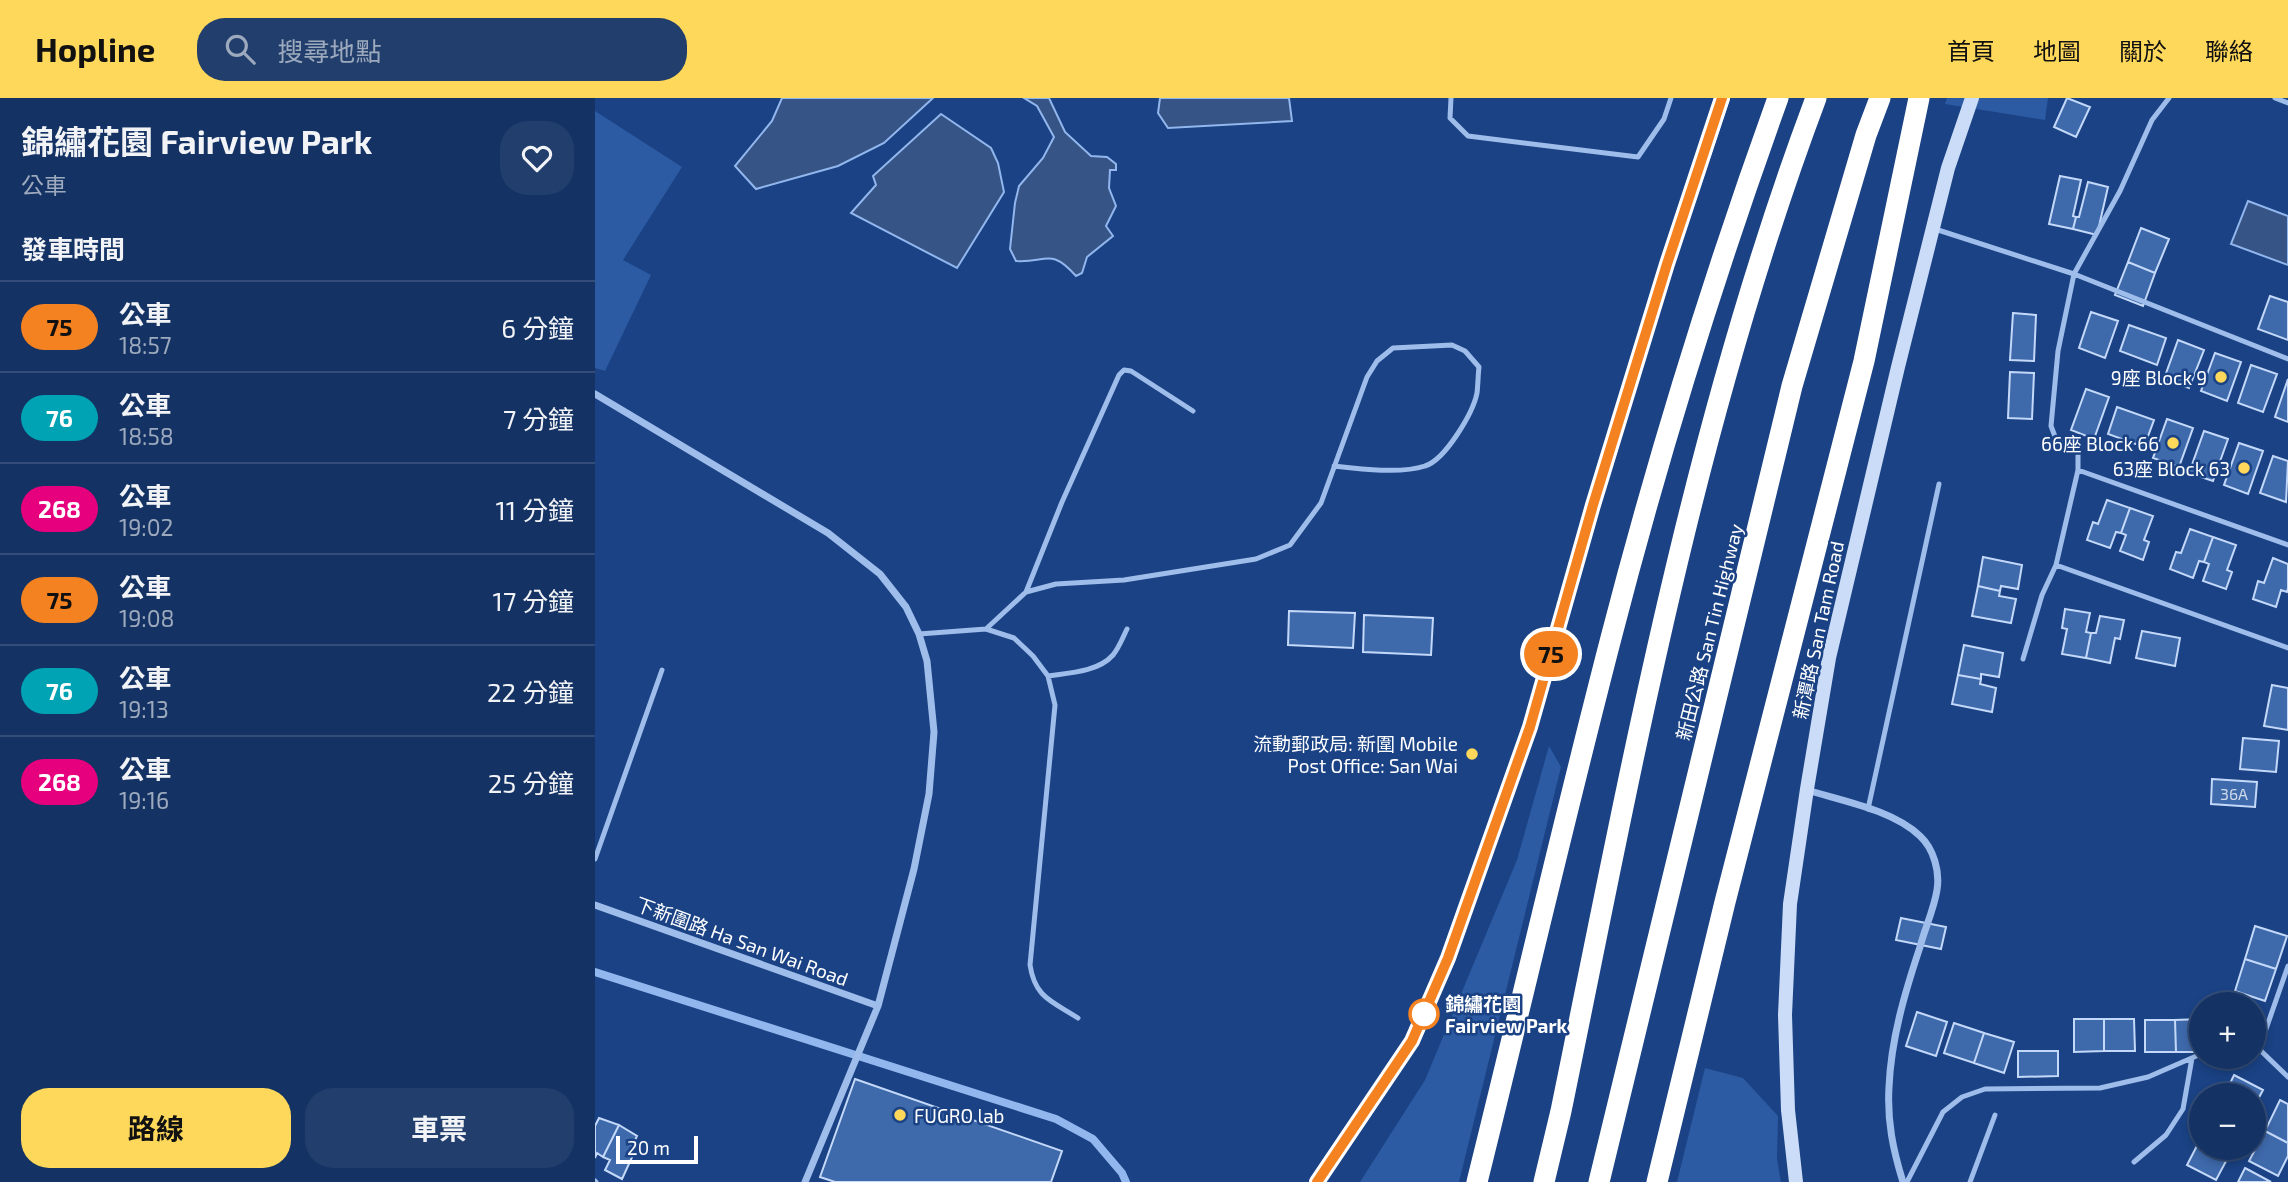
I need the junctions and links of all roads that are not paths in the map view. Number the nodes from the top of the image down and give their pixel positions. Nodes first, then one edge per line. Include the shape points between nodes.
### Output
1 (1451, 98) edge
2 (1671, 98) edge
3 (1723, 98) edge
4 (1778, 98) edge
5 (1816, 98) edge
6 (1880, 98) edge
7 (1919, 98) edge
8 (1972, 98) edge
9 (2169, 98) edge
10 (2275, 98) edge
11 (2288, 103) edge
12 (1933, 228) junction
13 (2074, 274) junction
14 (2288, 359) edge
15 (595, 394) edge
16 (1193, 411) dead end
17 (1334, 466) junction
18 (2078, 470) junction
19 (1939, 484) dead end
20 (2288, 544) edge
21 (2056, 565) junction
22 (1026, 592) junction
23 (986, 629) junction
24 (1127, 629) dead end
25 (919, 634) junction
26 (2288, 648) edge
27 (2023, 659) dead end
28 (662, 670) dead end
29 (1048, 676) junction
30 (1807, 789) junction
31 (1868, 809) junction
32 (595, 859) edge
33 (595, 905) edge
34 (2288, 966) edge
35 (878, 1006) junction
36 (1079, 1018) dead end
37 (2266, 1024) edge
38 (2266, 1056) edge
39 (2189, 1059) edge
40 (2190, 1069) edge
41 (2288, 1077) edge
42 (1995, 1115) dead end
43 (2134, 1162) dead end
44 (805, 1182) edge
45 (1317, 1182) edge
46 (1477, 1182) edge
47 (1544, 1182) edge
48 (1599, 1182) edge
49 (1657, 1182) edge
50 (1796, 1182) edge
51 (1905, 1182) edge
52 (1970, 1182) edge

1 - 2 lane via 1450,118 1468,136 1638,157 1664,118
3 - 45 main road via 1593,505 1530,727 1448,958 1412,1041
4 - 46 highway via 1677,404 1615,624
5 - 47 highway via 1748,299 1705,446 1655,650
6 - 48 highway, 新田公路 San Tin Highway via 1865,135 1792,386
7 - 49 highway via 1864,361
8 - 12 main road, 新潭路 San Tam Road
9 - 13 lane via 2151,120 2120,191
10 - 11 lane
12 - 13 lane
12 - 30 main road, 新潭路 San Tam Road via 1829,658
13 - 14 lane
13 - 18 lane via 2058,351 2051,426 2056,439 2078,453
15 - 25 street via 828,534 880,574 906,607
16 - 22 lane via 1131,371 1119,375
17 - 17 lane via 1367,377 1392,348 1452,345 1465,351 1479,367 1476,396 1453,443 1427,466 1375,471
17 - 22 lane via 1321,503 1290,545 1256,559 1124,580 1056,584
18 - 20 lane
18 - 21 lane
19 - 31 lane
21 - 26 lane
21 - 27 lane
22 - 23 lane
23 - 25 lane
23 - 29 lane via 1014,638
24 - 29 lane via 1113,655 1098,666
25 - 35 street via 932,689 929,794
28 - 32 lane
29 - 36 lane via 1055,705 1030,965 1039,993
30 - 31 street
30 - 50 main road, 新潭路 San Tam Road via 1790,904 1786,1015 1788,1110
31 - 51 street via 1890,816 1922,838 1937,868 1938,889 1902,1003 1889,1086 1891,1142
33 - 35 street, 下新圍路 Ha San Wai Road
34 - 37 lane
35 - 44 street
38 - 41 lane
39 - 51 lane via 2148,1077 2100,1088 1985,1089 1962,1097 1943,1112
40 - 43 lane via 2183,1109 2167,1135
42 - 52 lane

